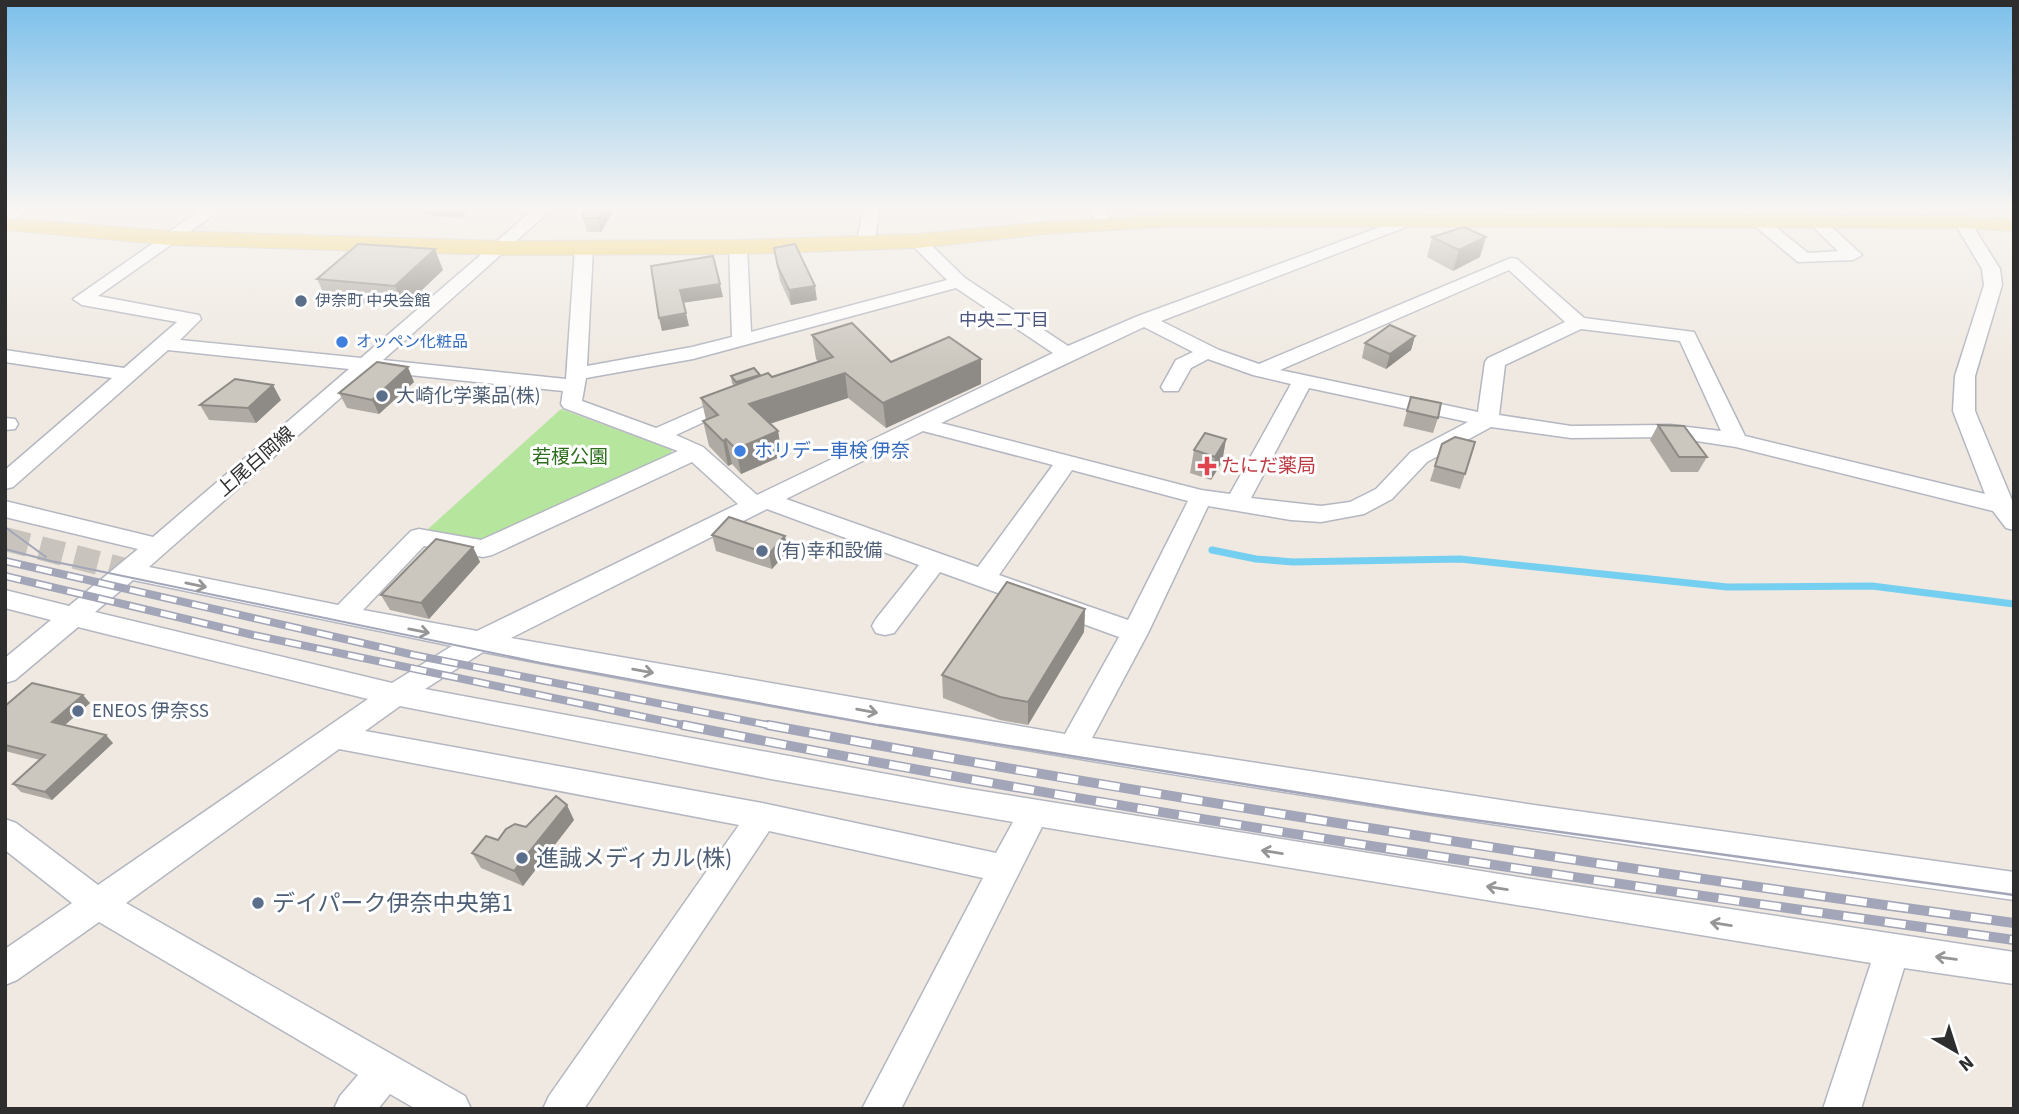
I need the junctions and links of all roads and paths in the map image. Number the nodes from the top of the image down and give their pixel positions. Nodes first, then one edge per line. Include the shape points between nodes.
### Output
1 (137, 261) edge
2 (488, 261) edge
3 (583, 261) edge
4 (739, 261) edge
5 (937, 261) edge
6 (1302, 261) edge
7 (1986, 261) edge
8 (959, 282) junction
9 (1145, 320) junction
10 (1578, 323) junction
11 (742, 341) junction
12 (163, 344) junction
13 (1208, 352) junction
14 (1067, 354) junction
15 (5, 356) edge
16 (34, 360) junction
17 (368, 365) junction
18 (1260, 371) junction
19 (127, 374) junction
20 (5, 377) edge
21 (577, 380) junction
22 (1303, 381) junction
23 (1171, 387) dead end
24 (758, 393) edge
25 (1488, 420) junction
26 (921, 424) junction
27 (658, 435) junction
28 (1736, 440) junction
29 (695, 453) junction
30 (1066, 463) junction
31 (5, 482) edge
32 (1201, 497) junction
33 (760, 503) junction
34 (1237, 503) junction
35 (5, 509) edge
36 (2007, 513) edge
37 (158, 547) junction
38 (935, 562) junction
39 (130, 571) junction
40 (984, 579) junction
41 (5, 599) edge
42 (342, 616) junction
43 (74, 617) junction
44 (885, 626) dead end
45 (1135, 633) junction
46 (479, 642) junction
47 (5, 673) edge
48 (396, 694) junction
49 (336, 737) junction
50 (1072, 747) junction
51 (1033, 814) junction
52 (762, 816) junction
53 (5, 832) edge
54 (1004, 869) junction
55 (2014, 886) edge
56 (98, 904) junction
57 (1892, 951) junction
58 (2014, 968) edge
59 (5, 969) edge
60 (385, 1072) junction
61 (353, 1109) edge
62 (452, 1109) edge
63 (562, 1109) edge
64 (881, 1109) edge
65 (1842, 1109) edge

1 - 12 street via 82,299 192,319
2 - 17 street, 上尾白岡線
3 - 21 street
4 - 11 street
5 - 8 street
6 - 9 street
7 - 36 street via 1993,285 1965,376 1964,411
8 - 11 street
8 - 14 street
9 - 13 street
9 - 14 street
10 - 18 street via 1511,263
10 - 25 street via 1495,362
10 - 28 street via 1687,336
11 - 21 street
12 - 17 street
12 - 19 street
13 - 18 street
13 - 23 street via 1183,364
14 - 26 street
15 - 16 street
16 - 19 street
16 - 20 street
17 - 21 street
17 - 37 street, 上尾白岡線
18 - 22 street
19 - 31 street
21 - 27 street via 571,404
22 - 25 street
22 - 34 street
24 - 27 street
25 - 28 street via 1571,432 1670,431
25 - 34 street via 1419,457 1384,494 1356,509 1321,514
26 - 30 street
26 - 33 street
27 - 29 street
28 - 36 street
29 - 33 street
29 - 42 street via 483,549 419,537
30 - 32 street
30 - 40 street
32 - 34 street
32 - 45 street
33 - 38 street
33 - 46 street
35 - 37 street
37 - 39 street, 上尾白岡線
38 - 40 street
38 - 44 street
39 -> 42 street
39 - 43 street, 上尾白岡線
40 - 45 street
41 - 43 street
42 -> 46 street
43 - 47 street, 上尾白岡線
43 - 48 street
45 - 50 street
46 - 48 street
46 -> 50 street
48 - 49 street
48 - 51 street
49 - 52 street
49 - 56 street
50 - 55 street
51 - 54 street
57 -> 51 street
52 - 54 street
52 - 63 street
53 - 56 street
54 - 64 street
56 - 59 street
56 - 60 street
58 -> 57 street
57 - 65 street
60 - 61 street
60 - 62 street

